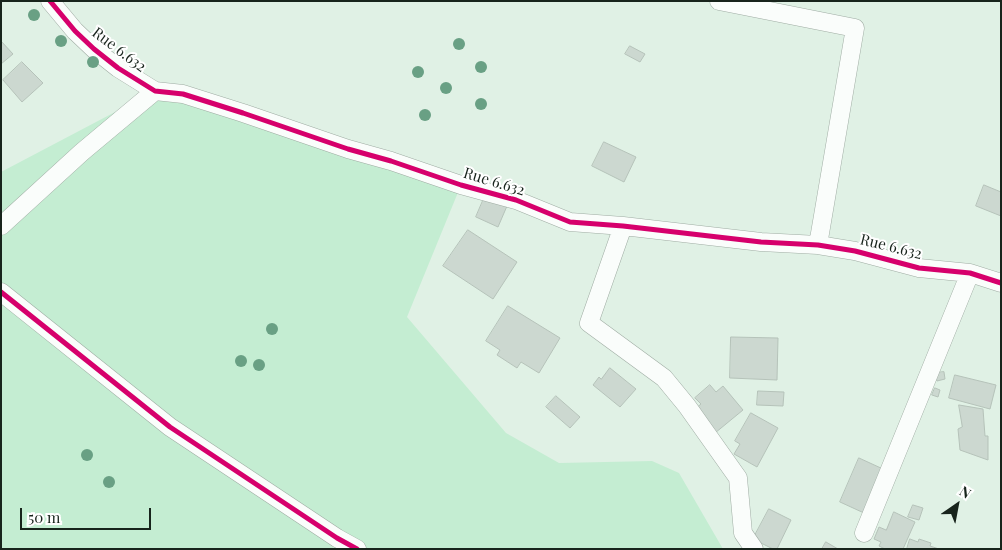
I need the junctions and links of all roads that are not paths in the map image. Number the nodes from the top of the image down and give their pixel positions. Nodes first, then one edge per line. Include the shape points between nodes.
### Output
1 (50, 1) edge
2 (719, 1) edge
3 (155, 91) junction
4 (1, 226) edge
5 (623, 226) junction
6 (818, 246) junction
7 (970, 273) junction
8 (1001, 283) edge
9 (1, 292) edge
10 (864, 533) dead end
11 (357, 549) edge
12 (754, 549) edge

1 - 3 street, Rue 6.632 via 94,49
2 - 6 street via 855,28
3 - 4 street
3 - 5 street, Rue 6.632 via 191,97 516,200 570,222
5 - 6 street, Rue 6.632
5 - 12 street via 589,323 664,378 687,406 738,478 743,533
6 - 7 street, Rue 6.632 via 855,251 918,268
7 - 8 street, Rue 6.632
7 - 10 street
9 - 11 street via 170,427

